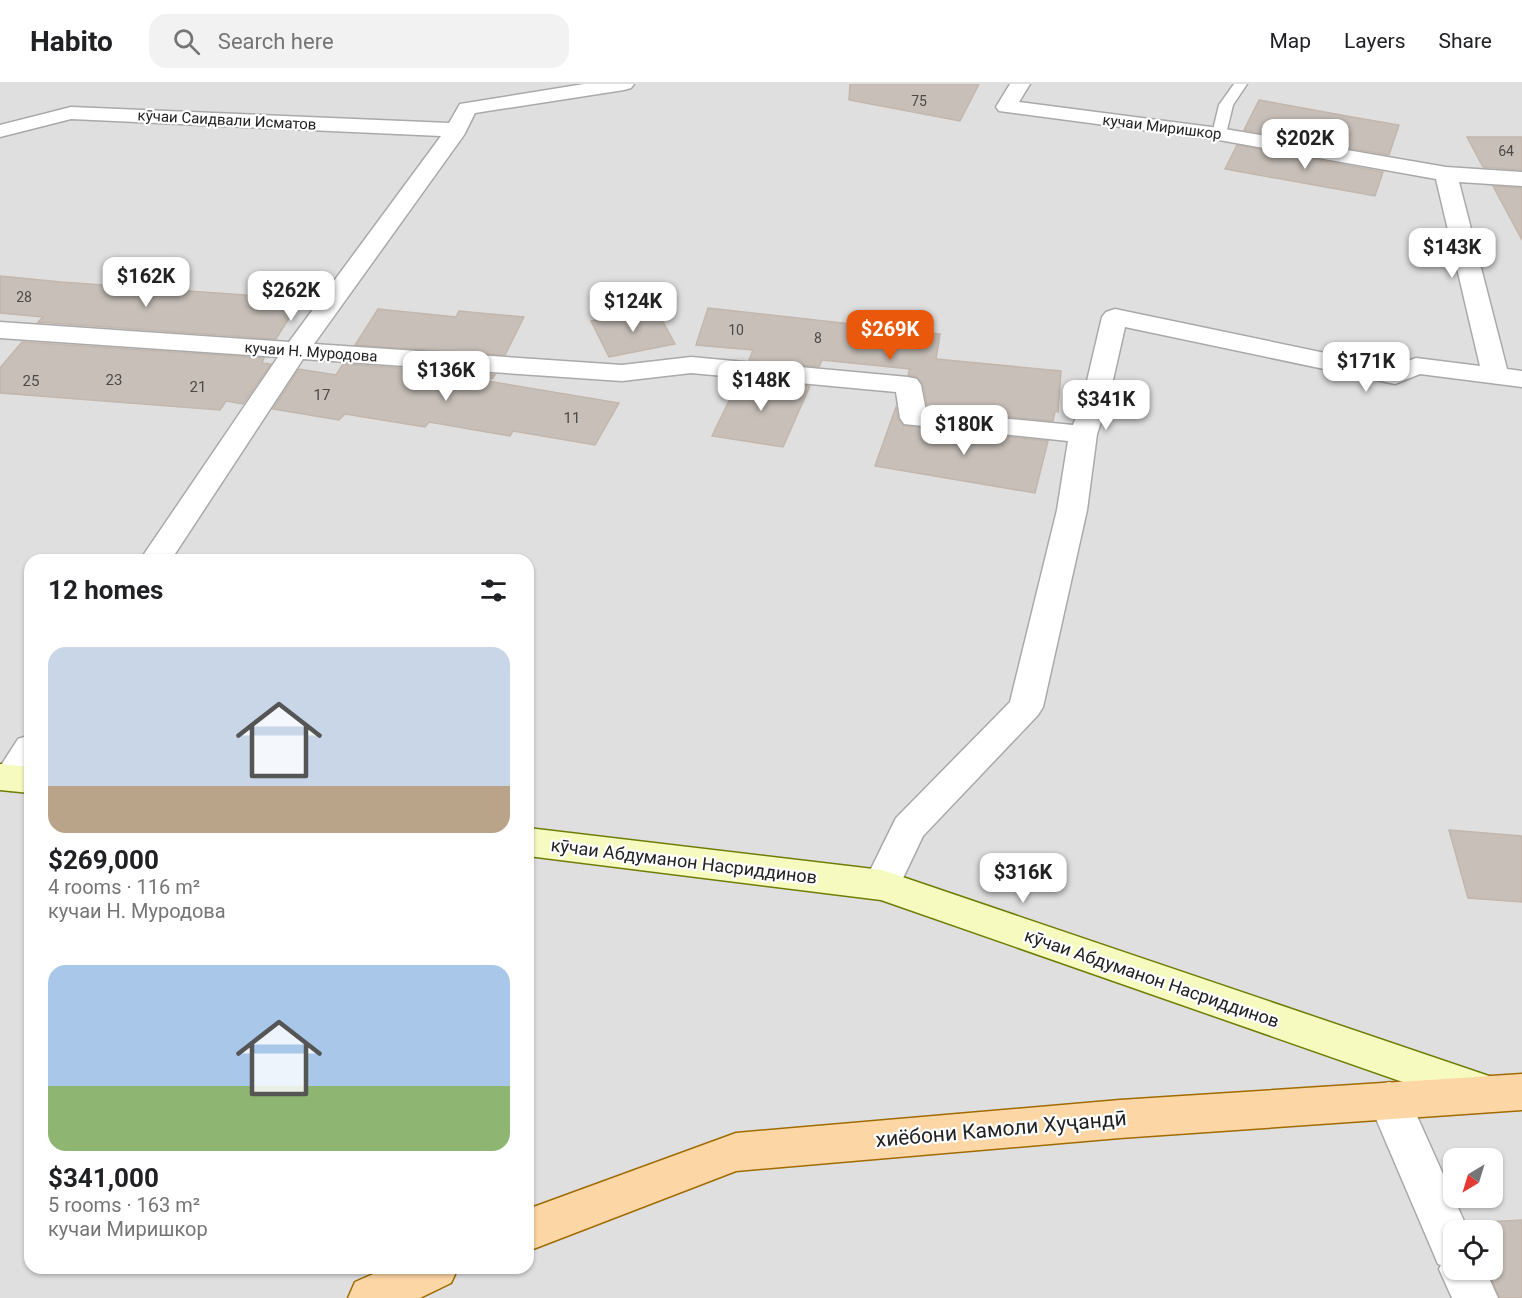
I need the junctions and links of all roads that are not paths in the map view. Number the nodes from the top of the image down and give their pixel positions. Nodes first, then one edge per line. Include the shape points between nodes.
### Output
1 (624, 84) edge
2 (1020, 84) edge
3 (1241, 84) edge
4 (527, 91) edge
5 (462, 119) junction
6 (0, 131) edge
7 (1219, 134) junction
8 (1446, 174) junction
9 (1522, 179) edge
10 (0, 330) edge
11 (297, 351) junction
12 (1495, 375) junction
13 (1522, 379) edge
14 (1083, 434) junction
15 (159, 554) edge
16 (24, 759) edge
17 (14, 778) edge
18 (534, 843) edge
19 (882, 885) junction
20 (1505, 1093) edge
21 (1389, 1100) junction
22 (1443, 1224) edge
23 (534, 1228) edge
24 (422, 1274) edge
25 (1467, 1280) edge
26 (371, 1298) edge
27 (1475, 1298) edge

1 - 4 street, кӯчаи Саидвали Исматов
2 - 7 street, кучаи Миришкор via 1006,107
3 - 7 lane via 1226,105
4 - 5 street, кӯчаи Саидвали Исматов
5 - 6 street, кӯчаи Саидвали Исматов via 71,113
5 - 11 street
7 - 8 street, кучаи Миришкор
8 - 9 street, кучаи Миришкор
8 - 12 street
10 - 11 street, кучаи Н. Муродова
11 - 14 street, кучаи Н. Муродова via 622,374 691,365 908,385 914,418
11 - 15 street
12 - 13 street
12 - 14 street via 1416,366 1395,376 1116,316
14 - 19 street via 1072,510 1026,707 909,828
16 - 17 street
18 - 19 main road, кӯчаи Абдуманон Насриддинов
19 - 20 main road, кӯчаи Абдуманон Насриддинов
20 - 21 main road, хиёбони Камоли Хуҷандӣ
21 - 22 street
21 - 23 main road, хиёбони Камоли Хуҷандӣ via 736,1152
24 - 26 main road
25 - 27 street

